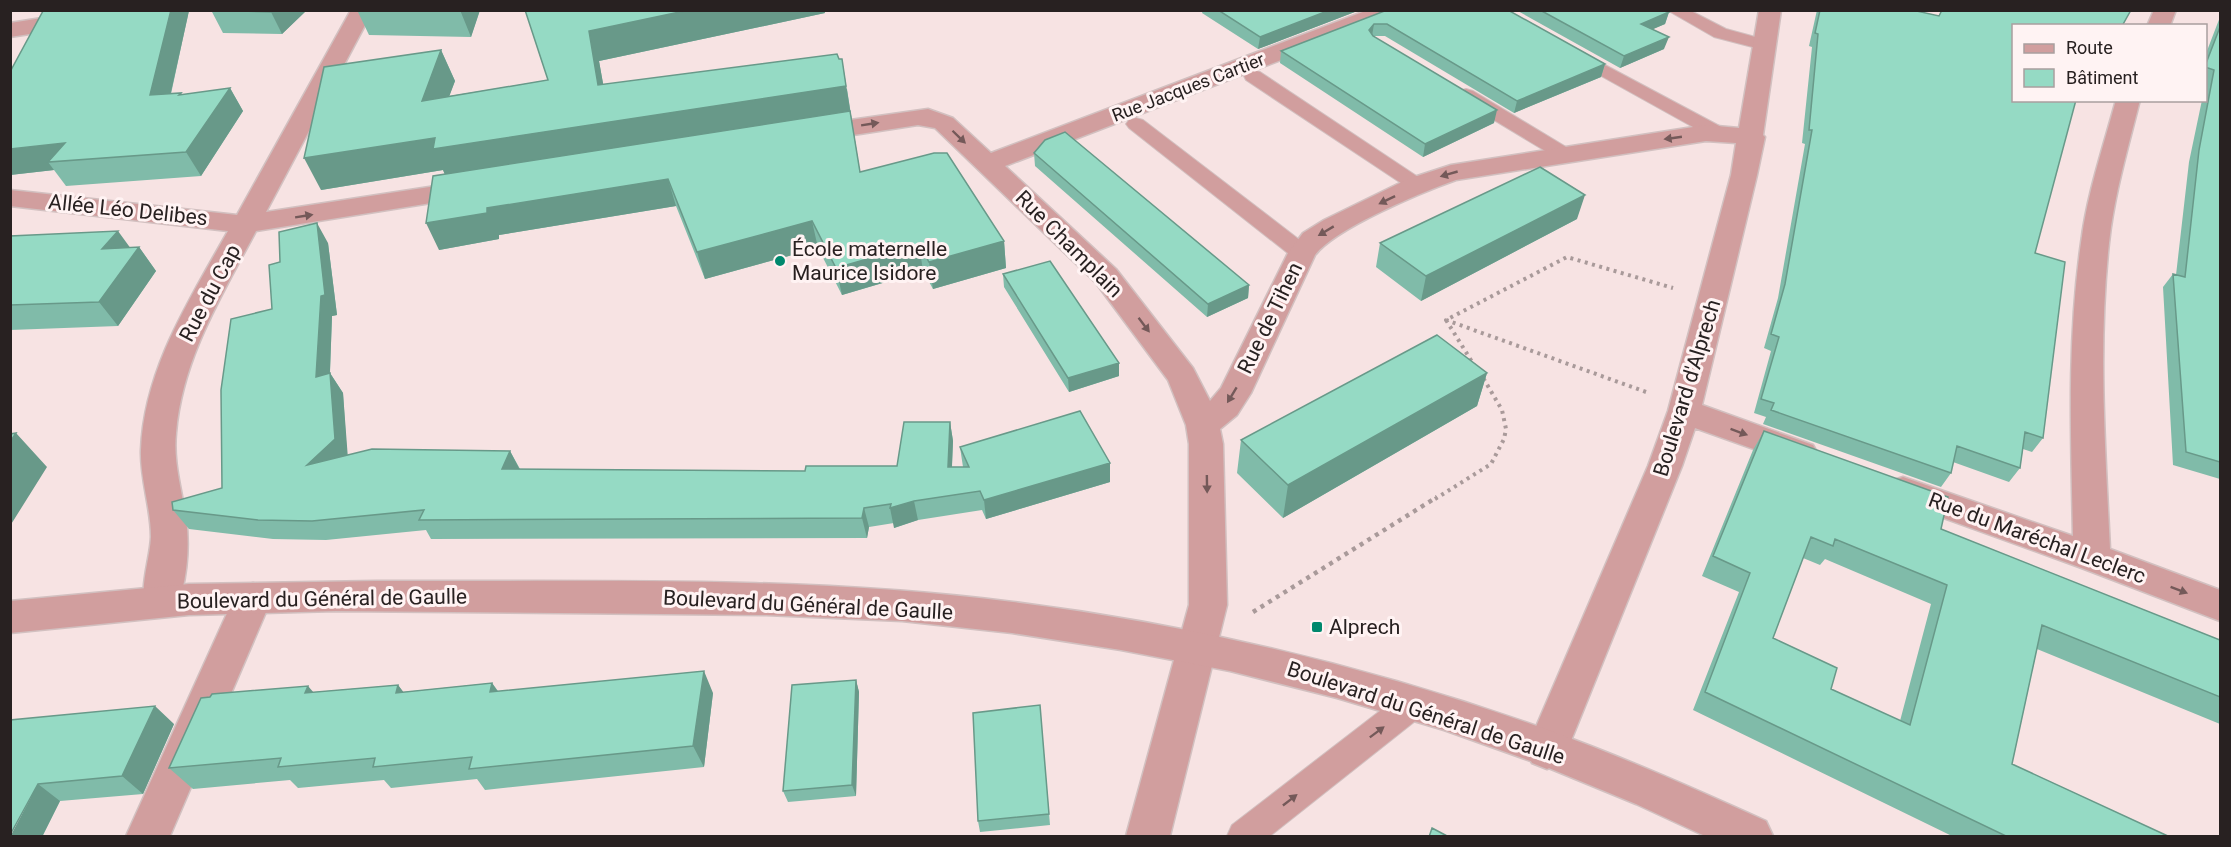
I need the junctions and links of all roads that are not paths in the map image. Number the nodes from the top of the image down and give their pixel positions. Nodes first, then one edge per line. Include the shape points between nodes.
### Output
1 (141, 10) edge
2 (362, 10) edge
3 (1390, 10) edge
4 (1675, 10) edge
5 (1770, 10) edge
6 (2165, 10) edge
7 (2159, 24) edge
8 (10, 30) edge
9 (1557, 44) edge
10 (1764, 45) junction
11 (1253, 76) dead end
12 (1447, 84) edge
13 (2127, 102) edge
14 (1136, 124) dead end
15 (1718, 133) junction
16 (789, 137) edge
17 (1752, 137) junction
18 (1564, 154) junction
19 (986, 164) junction
20 (494, 185) edge
21 (1417, 185) junction
22 (10, 198) edge
23 (246, 224) junction
24 (1302, 253) junction
25 (1684, 411) junction
26 (1203, 425) junction
27 (1827, 463) edge
28 (1871, 479) edge
29 (2092, 557) junction
30 (253, 598) junction
31 (161, 602) junction
32 (2220, 606) edge
33 (10, 617) edge
34 (1197, 649) junction
35 (1413, 704) junction
36 (1547, 750) junction
37 (148, 837) edge
38 (1148, 837) edge
39 (1244, 837) edge
40 (1751, 837) edge

1 - 8 street
2 - 23 street, Rue du Cap
3 - 19 street, Rue Jacques Cartier
4 - 10 lane via 1720,33
5 - 10 street, Boulevard d'Alprech
6 - 7 street
9 - 15 lane
10 - 17 street, Boulevard d'Alprech
11 - 21 lane
12 - 18 lane
13 - 29 street via 2103,198 2093,259 2087,380
14 - 24 lane
15 - 17 street, Rue de Tihen
15 -> 18 street, Rue de Tihen
16 -> 19 street, Rue Champlain via 928,117 944,123
17 - 25 street, Boulevard d'Alprech
18 -> 21 street, Rue de Tihen via 1464,170
19 -> 26 street, Rue Champlain via 1106,276 1182,376
23 -> 20 street, Allée Léo Delibes
21 -> 24 street, Rue de Tihen via 1334,226 1313,239
22 - 23 street, Allée Léo Delibes
23 - 31 street, Rue du Cap via 185,337 164,401 158,452 168,546
24 -> 26 street, Rue de Tihen via 1234,393 1225,407
25 -> 27 street
25 - 36 street, Boulevard d'Alprech
26 -> 34 street via 1209,590
28 - 29 street, Rue du Maréchal Leclerc
29 -> 32 street, Rue du Maréchal Leclerc
30 - 31 street, Boulevard du Général de Gaulle
30 - 34 street, Boulevard du Général de Gaulle via 808,600 946,610
30 - 37 street
31 - 33 street, Boulevard du Général de Gaulle
34 - 35 street, Boulevard du Général de Gaulle via 1303,672
34 - 38 street
35 - 36 street, Boulevard du Général de Gaulle
39 -> 35 lane
36 - 40 street, Boulevard du Général de Gaulle via 1658,794

